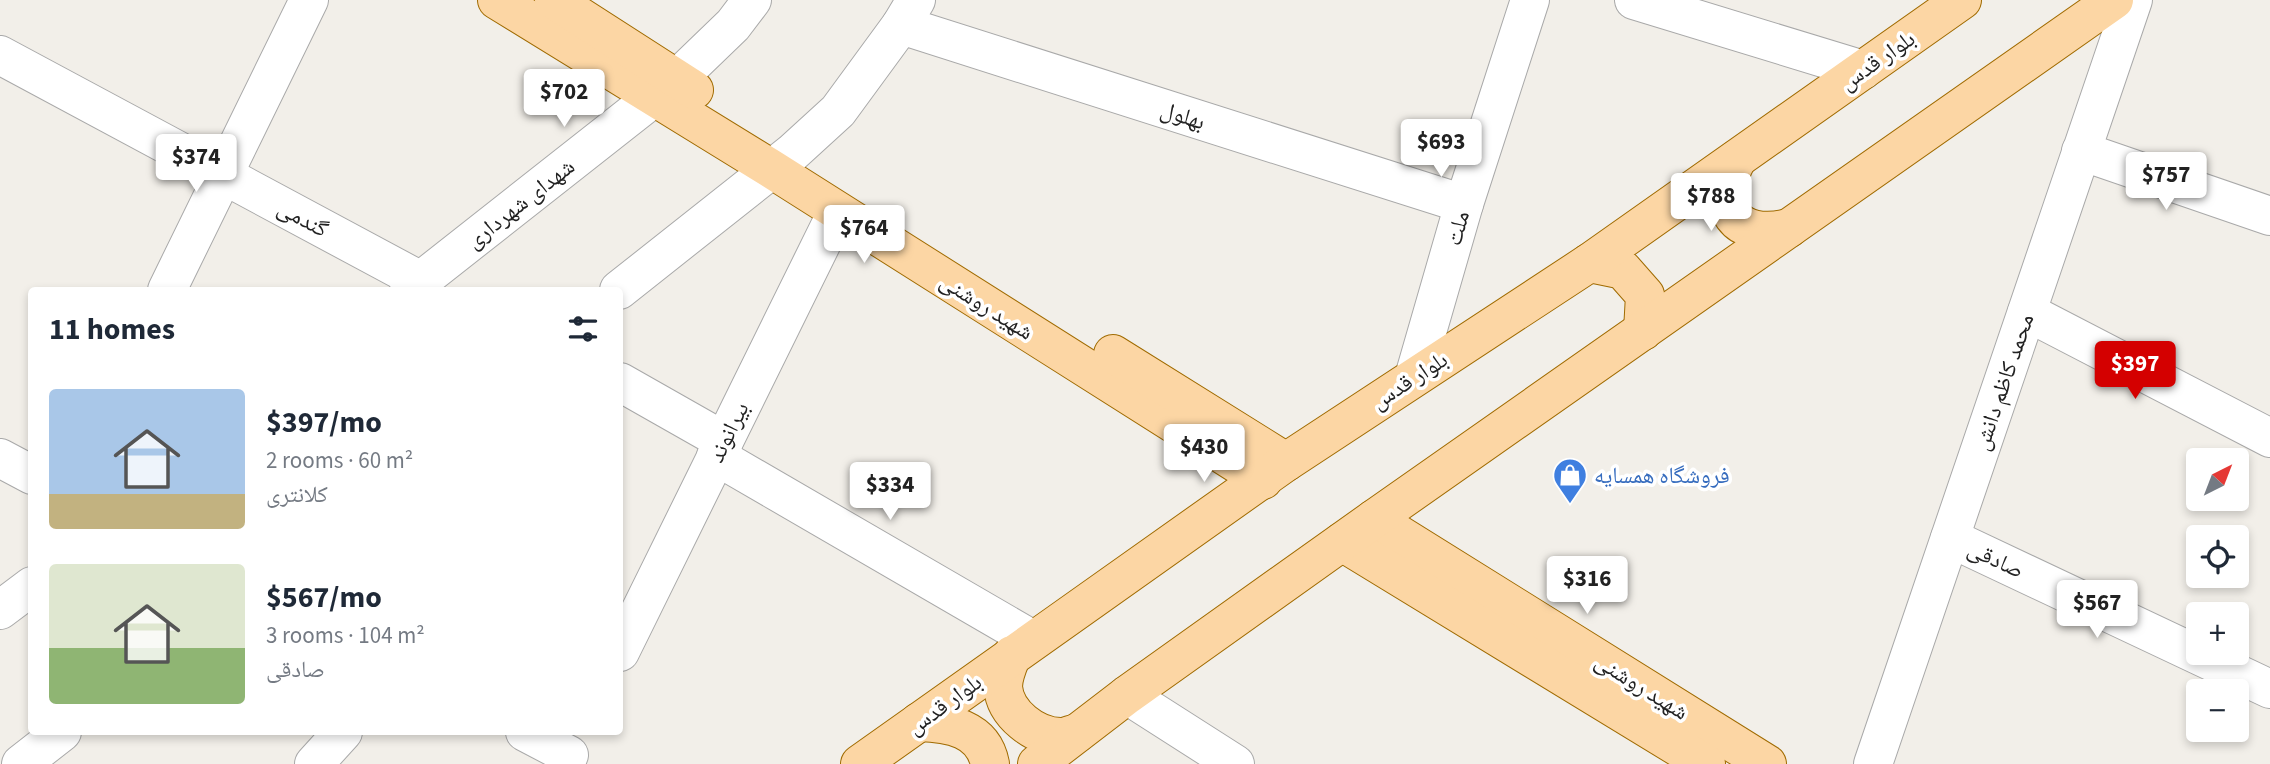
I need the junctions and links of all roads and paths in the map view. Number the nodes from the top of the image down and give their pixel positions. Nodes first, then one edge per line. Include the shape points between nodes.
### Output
1 (309, 0) edge
2 (497, 0) edge
3 (554, 0) edge
4 (752, 0) edge
5 (1530, 0) edge
6 (1634, 0) edge
7 (1962, 0) edge
8 (2114, 0) edge
9 (2133, 0) edge
10 (908, 13) edge
11 (0, 55) edge
12 (1863, 70) junction
13 (666, 88) junction
14 (2081, 151) junction
15 (1737, 159) junction
16 (781, 160) junction
17 (223, 175) junction
18 (1464, 204) junction
19 (837, 212) junction
20 (2270, 216) edge
21 (1789, 228) junction
22 (1589, 263) junction
23 (415, 286) edge
24 (168, 287) edge
25 (623, 287) edge
26 (2026, 312) junction
27 (1643, 331) junction
28 (1414, 377) junction
29 (623, 384) edge
30 (2270, 438) edge
31 (720, 449) junction
32 (0, 458) edge
33 (1274, 471) junction
34 (28, 473) edge
35 (1374, 519) junction
36 (1950, 538) junction
37 (1342, 542) junction
38 (623, 646) edge
39 (1023, 647) junction
40 (2270, 689) edge
41 (1128, 695) junction
42 (919, 722) junction
43 (1077, 733) junction
44 (58, 735) edge
45 (341, 735) edge
46 (533, 735) edge
47 (571, 750) edge
48 (21, 764) edge
49 (314, 764) edge
50 (860, 764) edge
51 (990, 764) edge
52 (1037, 764) edge
53 (1236, 764) edge
54 (1706, 764) edge
55 (1767, 764) edge
56 (1873, 764) edge

1 - 17 street
2 - 13 main road, شهید روشنی
3 - 13 main road, شهید روشنی
4 - 13 street, شهدای شهرداری via 733,25
5 - 18 street, ملت
6 - 12 street
7 - 12 main road, بلوار قدس
8 - 21 main road
9 - 14 street, محمد کاظم دانش
10 - 16 street via 838,111
10 - 18 street, بهلول
11 - 17 street, گندمی
12 - 15 main road, بلوار قدس
13 - 16 main road, شهید روشنی
13 - 23 street, شهدای شهرداری
14 - 20 street
14 - 26 street, محمد کاظم دانش
15 - 21 main road via 1725,192 1740,223 1757,232
15 - 22 main road, بلوار قدس
16 - 19 main road, شهید روشنی
16 - 25 street
16 - 33 main road, شهید روشنی
17 - 23 street, گندمی
17 - 24 street
18 - 28 street, ملت
19 - 31 street, بیرانوند
19 - 33 main road, شهید روشنی
21 - 27 main road
22 - 27 main road via 1623,270 1645,295
22 - 28 main road, بلوار قدس
26 - 30 street
26 - 36 street, محمد کاظم دانش
27 - 35 main road
28 - 33 main road, بلوار قدس
29 - 31 street
31 - 38 street, بیرانوند
31 - 39 street
32 - 34 street
33 - 39 main road, بلوار قدس
35 - 37 main road
35 - 55 main road, شهید روشنی
36 - 40 street, صادقی
36 - 56 street, محمد کاظم دانش
37 - 41 main road
37 - 54 main road, شهید روشنی
39 - 42 main road, بلوار قدس
39 - 43 main road via 1004,675 1003,689 1011,709 1042,733 1062,737
41 - 43 main road
41 - 53 street
42 - 50 main road, بلوار قدس
42 - 51 main road via 953,725 968,732
43 - 52 main road
44 - 48 street
45 - 49 street
46 - 47 street

